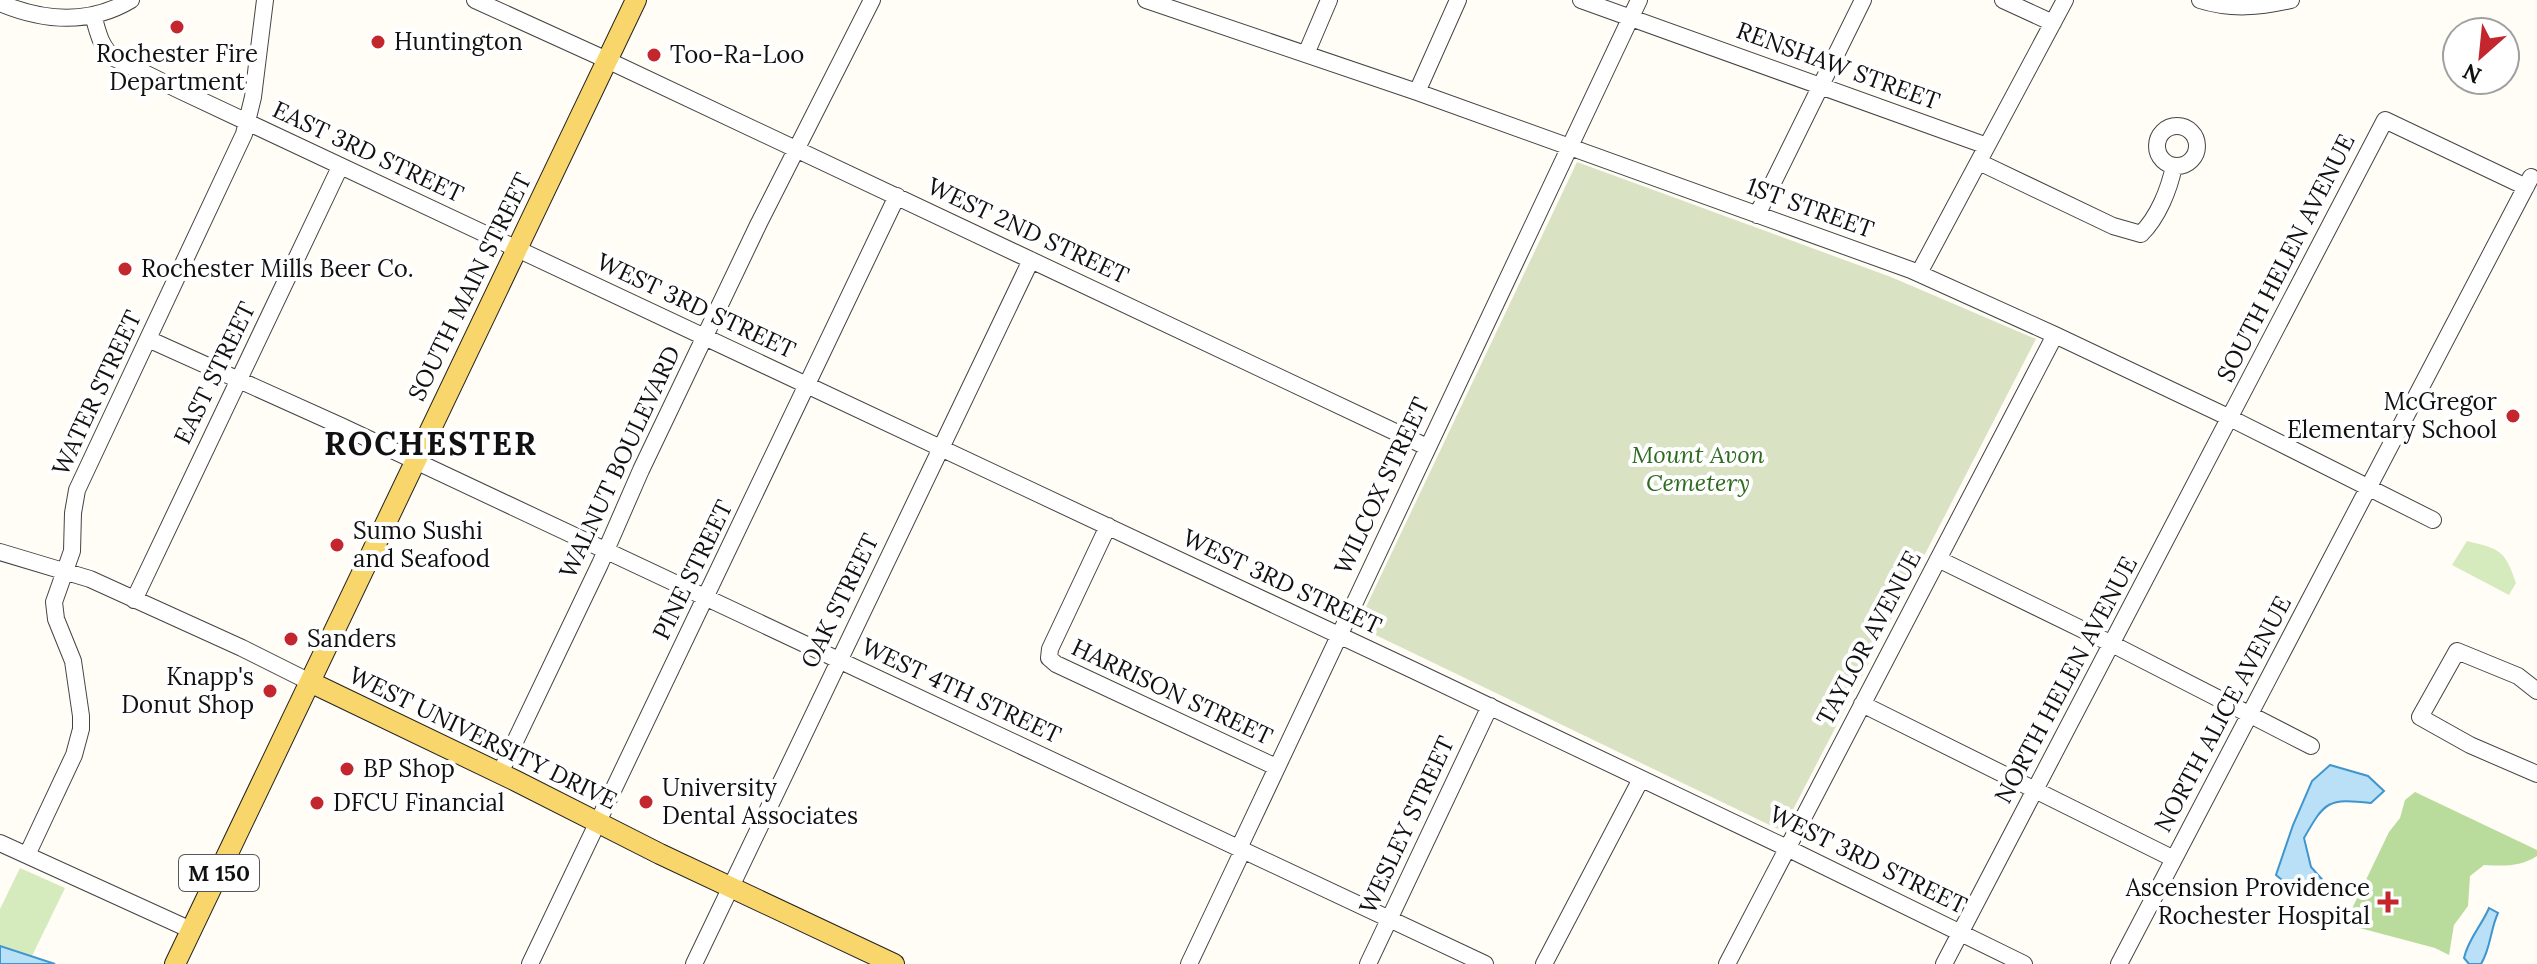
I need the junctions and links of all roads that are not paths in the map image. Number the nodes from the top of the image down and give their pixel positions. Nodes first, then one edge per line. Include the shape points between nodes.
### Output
1 (131, 0) edge
2 (265, 0) edge
3 (475, 0) edge
4 (636, 0) edge
5 (872, 0) edge
6 (1146, 0) edge
7 (1329, 0) edge
8 (1458, 0) edge
9 (1581, 0) edge
10 (1639, 0) edge
11 (1863, 0) edge
12 (2003, 0) edge
13 (2065, 0) edge
14 (2200, 0) edge
15 (2291, 0) edge
16 (0, 3) edge
17 (93, 15) junction
18 (1630, 17) junction
19 (2053, 23) junction
20 (1306, 54) junction
21 (607, 60) junction
22 (1821, 85) junction
23 (1417, 92) junction
24 (248, 123) junction
25 (1570, 146) junction
26 (1987, 146) junction
27 (796, 149) junction
28 (1979, 162) junction
29 (2174, 166) dead end
30 (340, 167) junction
31 (2528, 182) joint
32 (897, 196) junction
33 (1757, 215) junction
34 (517, 249) junction
35 (1031, 260) junction
36 (1919, 273) junction
37 (2055, 335) junction
38 (704, 337) junction
39 (148, 339) junction
40 (238, 381) junction
41 (808, 385) junction
42 (2230, 418) junction
43 (941, 447) junction
44 (1427, 447) junction
45 (416, 461) junction
46 (2369, 486) junction
47 (2433, 520) dead end
48 (1108, 526) junction
49 (605, 551) junction
50 (0, 552) edge
51 (1938, 559) junction
52 (64, 571) junction
53 (706, 598) junction
54 (134, 600) junction
55 (1338, 635) junction
56 (2112, 644) junction
57 (839, 660) junction
58 (310, 682) junction
59 (2537, 691) edge
60 (1862, 704) junction
61 (1490, 706) junction
62 (2250, 713) junction
63 (2311, 746) dead end
64 (1276, 767) junction
65 (500, 773) junction
66 (2537, 774) edge
67 (1641, 779) junction
68 (2036, 789) junction
69 (599, 822) junction
70 (0, 843) edge
71 (1787, 848) junction
72 (1241, 849) junction
73 (27, 855) junction
74 (2174, 859) junction
75 (730, 887) junction
76 (1389, 919) junction
77 (191, 930) junction
78 (1961, 932) junction
79 (175, 964) edge
80 (530, 964) edge
81 (694, 964) edge
82 (894, 964) edge
83 (1189, 964) edge
84 (1368, 964) edge
85 (1485, 964) edge
86 (1544, 964) edge
87 (1727, 964) edge
88 (1944, 964) edge
89 (2024, 964) edge
90 (2119, 964) edge

1 - 17 street
2 - 24 street, WATER STREET
3 - 21 street, WEST 2ND STREET
4 - 21 main road, SOUTH MAIN STREET / M 150
5 - 27 street, WALNUT BOULEVARD
6 - 20 street, 1ST STREET
7 - 20 street
8 - 23 street
9 - 18 street, RENSHAW STREET
10 - 18 street, WILCOX STREET
11 - 22 street
12 - 19 street
13 - 19 street
14 - 15 street via 2241,7
16 - 17 street via 51,18
17 - 24 street, EAST 3RD STREET via 100,43 114,58
18 - 22 street, RENSHAW STREET
18 - 25 street, WILCOX STREET
19 - 26 street
20 - 23 street, 1ST STREET
21 - 27 street, WEST 2ND STREET
21 - 34 main road, SOUTH MAIN STREET / M 150
22 - 26 street, RENSHAW STREET
22 - 33 street
23 - 25 street, 1ST STREET
24 - 30 street, EAST 3RD STREET
24 - 39 street, WATER STREET
25 - 33 street, 1ST STREET
25 - 44 street, WILCOX STREET
26 - 28 street
27 - 32 street, WEST 2ND STREET
27 - 38 street, WALNUT BOULEVARD
28 - 29 street via 2113,226 2141,234 2170,185
28 - 36 street
30 - 34 street, EAST 3RD STREET
30 - 40 street, EAST STREET
31 - 42 street, SOUTH HELEN AVENUE via 2385,120
31 - 46 street, NORTH ALICE AVENUE
32 - 35 street, WEST 2ND STREET
32 - 41 street, PINE STREET
33 - 36 street, 1ST STREET
34 - 38 street, WEST 3RD STREET
34 - 45 main road, SOUTH MAIN STREET / M 150
35 - 43 street, OAK STREET
35 - 44 street, WEST 2ND STREET
36 - 37 street, 1ST STREET
37 - 42 street, 1ST STREET
37 - 51 street, TAYLOR AVENUE
38 - 41 street, WEST 3RD STREET
38 - 49 street, WALNUT BOULEVARD
39 - 40 street, WEST 4TH STREET
39 - 52 street, WATER STREET via 77,490 72,551
40 - 45 street, WEST 4TH STREET
40 - 54 street, EAST STREET
41 - 43 street, WEST 3RD STREET
41 - 53 street, PINE STREET
42 - 46 street, 1ST STREET
42 - 56 street, NORTH HELEN AVENUE
43 - 48 street, WEST 3RD STREET
43 - 57 street, OAK STREET
44 - 55 street, WILCOX STREET
45 - 49 street, WEST 4TH STREET
45 - 58 main road, SOUTH MAIN STREET / M 150
46 - 47 street, 1ST STREET
46 - 62 street, NORTH ALICE AVENUE
48 - 55 street, WEST 3RD STREET
48 - 64 street, HARRISON STREET via 1049,658
49 - 53 street, WEST 4TH STREET
49 - 65 street, WALNUT BOULEVARD
50 - 52 street
51 - 56 street
51 - 60 street, TAYLOR AVENUE
52 - 54 street
52 - 73 street, WATER STREET via 54,609 73,661 81,729
53 - 57 street, WEST 4TH STREET
53 - 69 street, PINE STREET
54 - 58 street
55 - 61 street, WEST 3RD STREET
55 - 64 street, WILCOX STREET
56 - 62 street
56 - 68 street, NORTH HELEN AVENUE
57 - 72 street, WEST 4TH STREET
57 - 75 street, OAK STREET
58 - 65 main road, WEST UNIVERSITY DRIVE
58 - 77 main road, M 150
59 - 66 street via 2518,676 2457,651 2420,717
60 - 68 street
60 - 71 street, TAYLOR AVENUE
61 - 67 street, WEST 3RD STREET
61 - 76 street, WESLEY STREET
62 - 63 street
62 - 74 street, NORTH ALICE AVENUE
64 - 72 street, WILCOX STREET
65 - 69 main road, WEST UNIVERSITY DRIVE
67 - 71 street, WEST 3RD STREET
67 - 86 street
68 - 74 street
68 - 78 street, NORTH HELEN AVENUE
69 - 75 main road, WEST UNIVERSITY DRIVE
69 - 80 street, PINE STREET
70 - 73 street
71 - 78 street, WEST 3RD STREET
71 - 87 street, TAYLOR AVENUE
72 - 76 street, WEST 4TH STREET
72 - 83 street, WILCOX STREET
73 - 77 street
74 - 90 street, NORTH ALICE AVENUE
75 - 81 street, OAK STREET
75 - 82 main road, WEST UNIVERSITY DRIVE
76 - 84 street, WESLEY STREET
76 - 85 street, WEST 4TH STREET
77 - 79 main road, M 150
78 - 88 street, NORTH HELEN AVENUE
78 - 89 street, WEST 3RD STREET

